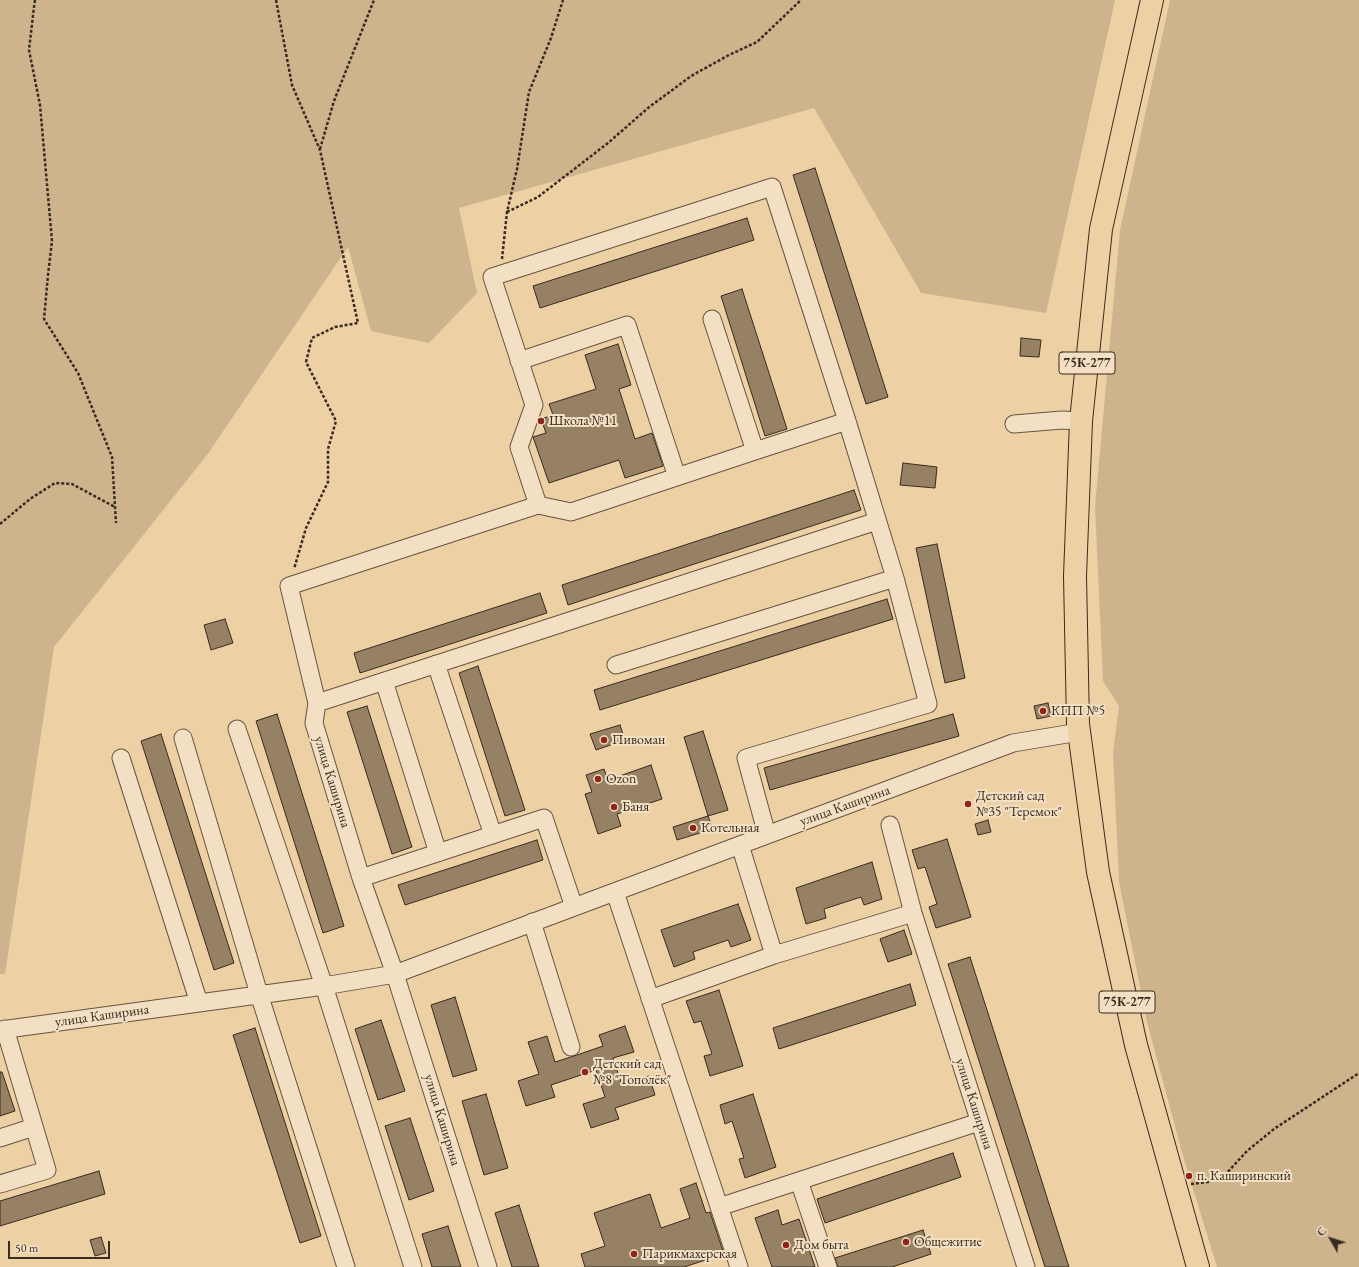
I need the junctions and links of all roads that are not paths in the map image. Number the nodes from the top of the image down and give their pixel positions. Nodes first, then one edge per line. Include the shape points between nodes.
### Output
1 (1152, 0) edge
2 (712, 319) dead end
3 (519, 361) junction
4 (847, 421) junction
5 (1081, 421) junction
6 (1014, 424) dead end
7 (755, 451) junction
8 (677, 477) junction
9 (538, 505) junction
10 (877, 521) junction
11 (895, 578) junction
12 (436, 664) junction
13 (616, 665) dead end
14 (384, 681) junction
15 (317, 703) junction
16 (237, 729) dead end
17 (1079, 732) junction
18 (183, 738) dead end
19 (121, 758) dead end
20 (890, 826) dead end
21 (493, 835) junction
22 (767, 835) junction
23 (740, 845) junction
24 (438, 853) junction
25 (360, 878) junction
26 (615, 892) junction
27 (574, 907) junction
28 (912, 909) junction
29 (532, 922) junction
30 (774, 955) junction
31 (396, 974) junction
32 (324, 986) junction
33 (259, 994) junction
34 (650, 998) junction
35 (199, 1003) junction
36 (2, 1029) edge
37 (572, 1047) dead end
38 (5, 1052) edge
39 (980, 1122) junction
40 (34, 1127) junction
41 (0, 1138) edge
42 (799, 1181) junction
43 (0, 1184) edge
44 (719, 1207) junction
45 (346, 1267) edge
46 (413, 1267) edge
47 (488, 1267) edge
48 (739, 1267) edge
49 (828, 1267) edge
50 (1026, 1267) edge
51 (1198, 1267) edge

1 - 5 main road, 75К-277 via 1101,229
2 - 7 street
3 - 4 street via 492,277 772,186
3 - 8 street via 627,325
3 - 9 street via 534,405 519,447
4 - 7 street
4 - 10 street
5 - 6 street
5 - 17 main road, 75К-277 via 1075,576
7 - 8 street
8 - 9 street via 571,512
9 - 15 street, улица Каширина via 289,586
10 - 11 street
10 - 12 street
11 - 13 street
11 - 22 street via 928,704 746,758
12 - 14 street
12 - 21 street
14 - 15 street
14 - 24 street
15 - 25 street, улица Каширина via 314,723
16 - 32 street
17 - 22 street, улица Каширина via 1013,744
17 - 51 main road, 75К-277 via 1098,872 1131,1022
18 - 33 street
19 - 35 street
20 - 28 street, улица Каширина
21 - 24 street
21 - 27 street via 544,818
22 - 23 street, улица Каширина
23 - 26 street, улица Каширина
23 - 30 street
24 - 25 street
25 - 31 street, улица Каширина
26 - 27 street, улица Каширина
26 - 34 street
27 - 29 street, улица Каширина
28 - 30 street
28 - 39 street, улица Каширина
29 - 31 street, улица Каширина
29 - 37 street
30 - 34 street
31 - 32 street, улица Каширина
31 - 47 street, улица Каширина
32 - 33 street, улица Каширина
32 - 46 street
33 - 35 street, улица Каширина
33 - 45 street
34 - 44 street
35 - 36 street, улица Каширина
36 - 38 street
38 - 40 street
39 - 42 street
39 - 50 street, улица Каширина
40 - 41 street
40 - 43 street via 47,1170
42 - 44 street
42 - 49 street
44 - 48 street

